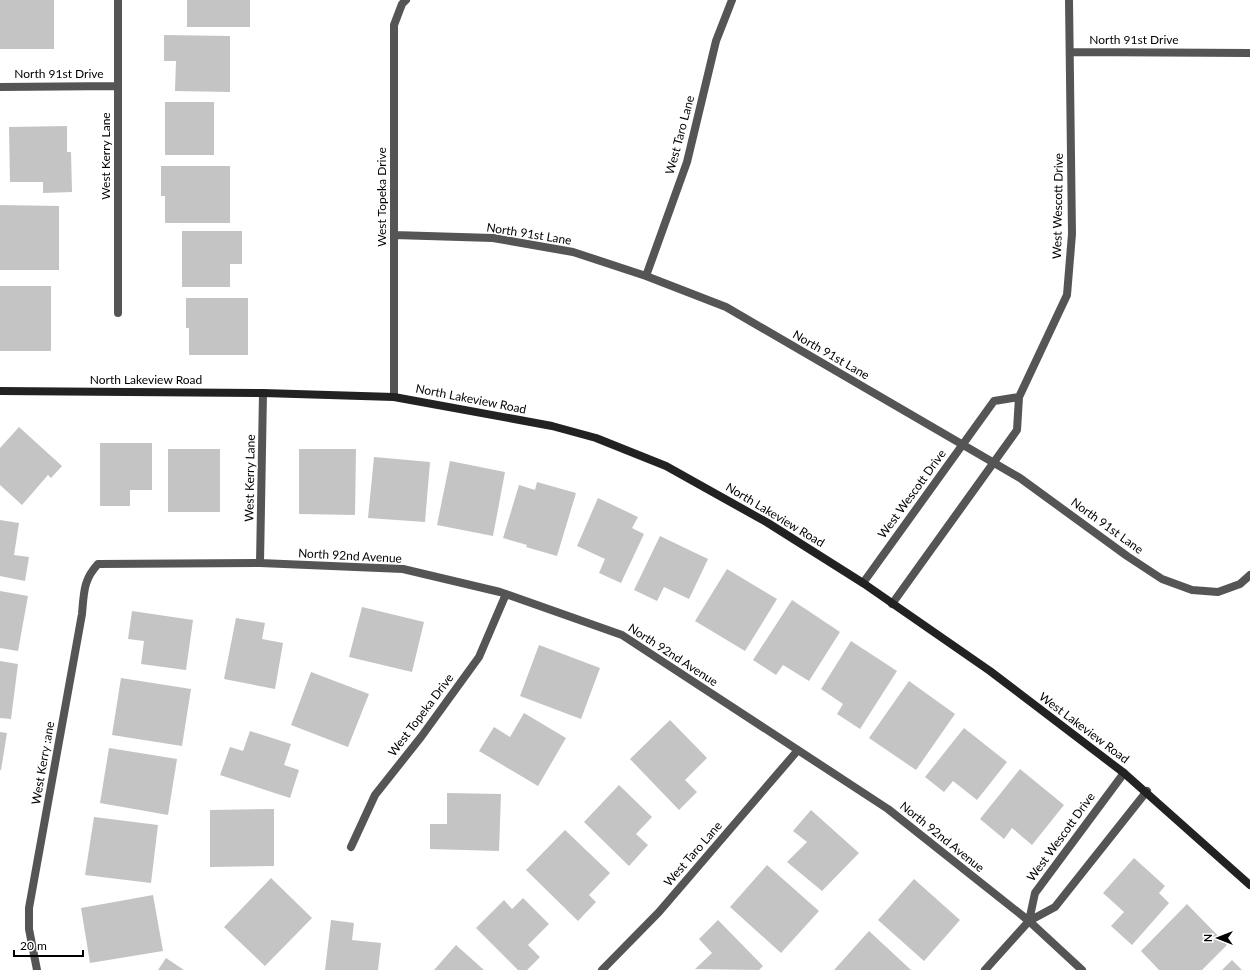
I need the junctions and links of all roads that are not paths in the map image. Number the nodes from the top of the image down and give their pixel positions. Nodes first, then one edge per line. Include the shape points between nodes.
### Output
1 (118, 0) edge
2 (406, 0) edge
3 (732, 0) edge
4 (1069, 0) edge
5 (1070, 52) junction
6 (1250, 52) edge
7 (118, 86) junction
8 (0, 87) edge
9 (394, 235) junction
10 (646, 276) junction
11 (118, 313) dead end
12 (0, 391) edge
13 (263, 393) junction
14 (394, 397) junction
15 (1019, 397) junction
16 (962, 445) junction
17 (994, 463) junction
18 (260, 563) junction
19 (98, 564) joint
20 (1250, 575) edge
21 (863, 583) junction
22 (506, 594) junction
23 (892, 604) junction
24 (798, 750) junction
25 (1124, 773) junction
26 (1147, 791) junction
27 (350, 847) dead end
28 (1250, 884) edge
29 (1029, 921) junction
30 (37, 970) edge
31 (602, 970) edge
32 (985, 970) edge
33 (1082, 970) edge

1 - 7 street, West Kerry Lane
2 - 9 street, West Topeka Drive via 394,25
3 - 10 street, West Taro Lane via 716,41 687,162
4 - 5 street
5 - 6 street, North 91st Drive
5 - 15 street, West Wescott Drive via 1072,234 1067,294
7 - 8 street, North 91st Drive
7 - 11 street, West Kerry Lane
9 - 10 street, North 91st Lane via 493,238 574,252
9 - 14 street, West Topeka Drive
10 - 16 street, North 91st Lane via 726,307
12 - 13 street, North Lakeview Road
13 - 14 street, North Lakeview Road
13 - 18 street, West Kerry Lane
14 - 21 street, North Lakeview Road via 552,426 603,441 666,466 768,523
15 - 16 street, West Wescott Drive via 994,401
15 - 17 street, West Wescott Drive via 1017,430
16 - 17 street, North 91st Lane
16 - 21 street, West Wescott Drive
17 - 20 street, North 91st Lane via 1020,478 1162,579 1192,590 1218,592 1240,584
17 - 23 street, West Wescott Drive
18 - 19 street, North 92nd Avenue
18 - 22 street, North 92nd Avenue via 403,569
19 - 30 street, West Kerry :ane via 89,574 84,589 82,614 29,908 29,928
21 - 23 street, North Lakeview Road
22 - 24 street, North 92nd Avenue via 622,635
22 - 27 street, West Topeka Drive via 479,657 375,795
23 - 25 street, West Lakeview Road via 990,671
24 - 29 street, North 92nd Avenue via 888,808
24 - 31 street, West Taro Lane via 659,912
25 - 26 street, West Lakeview Road
25 - 29 street, West Wescott Drive via 1035,893
26 - 28 street, West Lakeview Road
26 - 29 street, West Wescott Drive via 1055,907
29 - 32 street, West Wescott Drive
29 - 33 street, North 92nd Avenue

